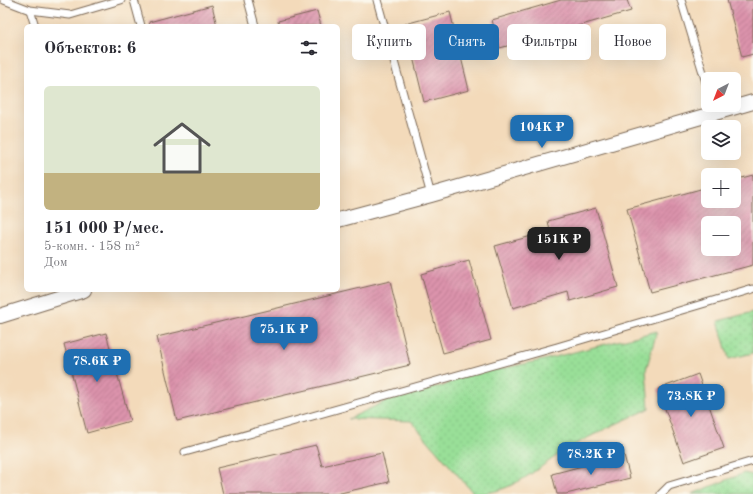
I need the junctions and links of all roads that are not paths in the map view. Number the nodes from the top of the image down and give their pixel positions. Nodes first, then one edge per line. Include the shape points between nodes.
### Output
1 (4, 0) edge
2 (121, 0) edge
3 (134, 0) edge
4 (248, 0) edge
5 (377, 0) edge
6 (681, 0) edge
7 (30, 10) junction
8 (34, 24) edge
9 (140, 24) edge
10 (254, 24) edge
11 (703, 72) edge
12 (753, 102) edge
13 (741, 104) edge
14 (704, 112) edge
15 (431, 195) junction
16 (340, 219) edge
17 (753, 289) edge
18 (78, 292) edge
19 (0, 316) edge
20 (185, 452) dead end
21 (753, 461) edge
22 (661, 494) edge

1 - 7 lane
2 - 7 lane via 70,15
3 - 9 lane
4 - 10 lane
5 - 15 lane
6 - 11 lane
7 - 8 lane
12 - 13 street
14 - 15 street
15 - 16 street
17 - 20 lane
18 - 19 street
21 - 22 lane via 669,486

